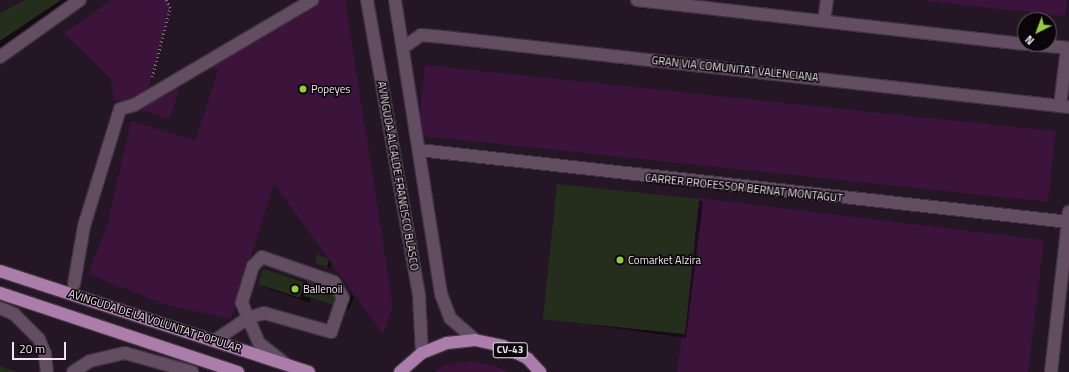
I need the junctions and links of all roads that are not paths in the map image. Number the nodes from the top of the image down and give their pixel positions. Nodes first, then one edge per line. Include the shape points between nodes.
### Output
1 (80, 0) edge
2 (312, 0) edge
3 (367, 0) edge
4 (395, 0) edge
5 (637, 0) edge
6 (826, 0) edge
7 (824, 21) junction
8 (1017, 43) edge
9 (404, 47) junction
10 (1057, 47) edge
11 (1068, 48) edge
12 (0, 57) edge
13 (1065, 106) edge
14 (419, 150) junction
15 (1069, 218) edge
16 (0, 271) edge
17 (74, 284) dead end
18 (0, 293) edge
19 (0, 308) edge
20 (248, 318) junction
21 (475, 340) junction
22 (214, 341) junction
23 (422, 353) junction
24 (286, 364) junction
25 (47, 372) edge
26 (73, 372) edge
27 (192, 372) edge
28 (238, 372) edge
29 (309, 372) edge
30 (400, 372) edge
31 (540, 372) edge
32 (1051, 372) edge

1 - 12 street
2 - 17 street via 145,99 120,109 84,226
3 - 23 street, AVINGUDA ALCALDE FRANCISCO BLASCO via 419,296
4 - 9 street, AVINGUDA ALCALDE FRANCISCO BLASCO
5 - 7 street
6 - 7 street
7 - 8 street
9 - 13 street, GRAN VIA COMUNITAT VALENCIANA via 421,35
9 - 14 street, AVINGUDA ALCALDE FRANCISCO BLASCO
10 - 11 street
11 - 13 street
14 - 15 street, CARRER PROFESSOR BERNAT MONTAGUT
14 - 21 street, AVINGUDA ALCALDE FRANCISCO BLASCO via 441,294 450,318
15 - 32 street
16 - 22 main road, AVINGUDA DE LA VOLUNTAT POPULAR
18 - 28 main road, AVINGUDA DE LA VOLUNTAT POPULAR
19 - 25 street via 14,314 38,339 45,354
20 - 20 street via 264,313 331,332 343,298 334,282 262,257 253,266 242,303
20 - 22 street
20 - 24 street via 260,344
21 - 23 main road, CV-43 via 447,343
21 - 31 main road, CV-43 via 502,346 528,359
22 - 24 main road, AVINGUDA DE LA VOLUNTAT POPULAR
23 - 30 main road, CV-43
24 - 29 main road, AVINGUDA DE LA VOLUNTAT POPULAR
26 - 27 street via 90,362 125,353

